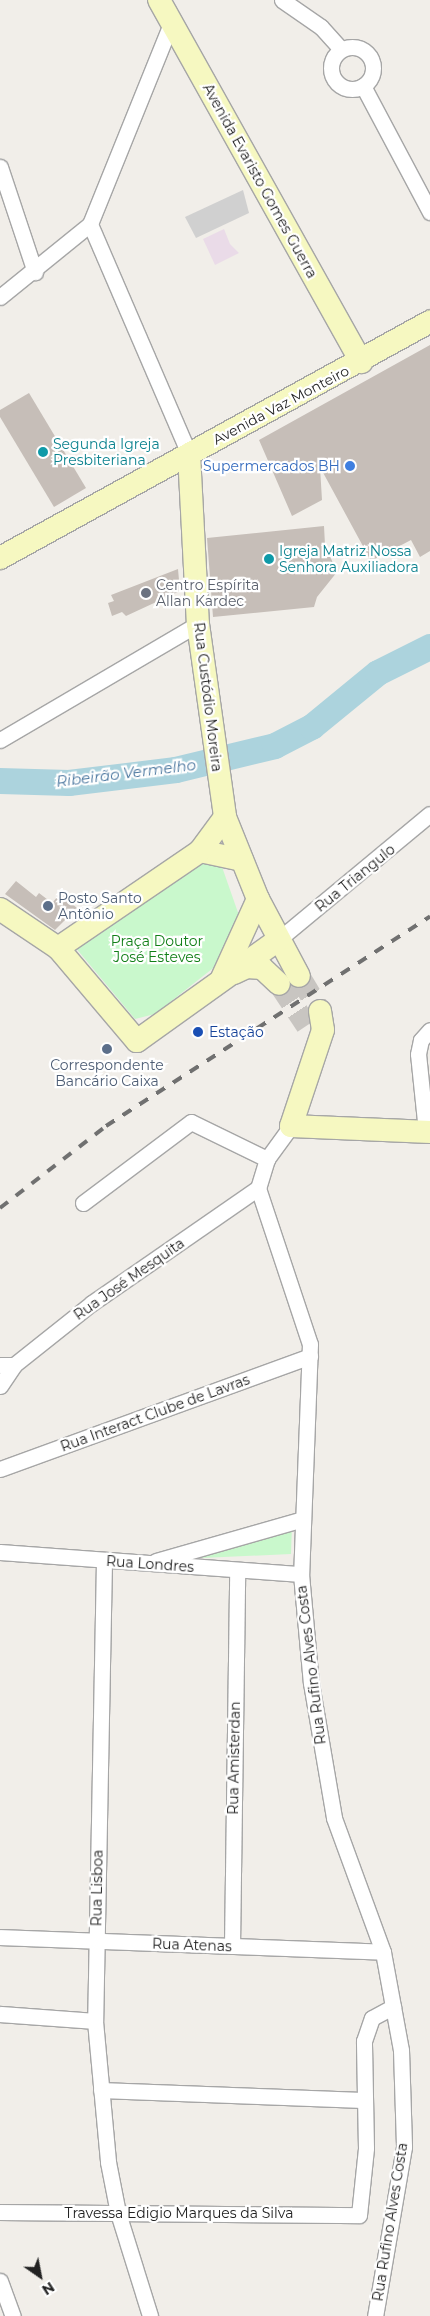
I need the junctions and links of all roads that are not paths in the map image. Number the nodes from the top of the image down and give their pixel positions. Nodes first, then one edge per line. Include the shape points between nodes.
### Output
1 (159, 0) edge
2 (282, 0) edge
3 (172, 21) junction
4 (341, 49) junction
5 (363, 86) junction
6 (0, 167) edge
7 (430, 212) edge
8 (90, 224) junction
9 (35, 272) junction
10 (0, 297) edge
11 (429, 322) edge
12 (361, 362) junction
13 (189, 454) junction
14 (0, 558) edge
15 (198, 624) junction
16 (0, 740) edge
17 (430, 814) edge
18 (225, 817) junction
19 (200, 851) junction
20 (242, 860) junction
21 (258, 899) junction
22 (0, 909) edge
23 (278, 940) junction
24 (58, 948) junction
25 (222, 979) junction
26 (313, 1019) tunnel mouth
27 (430, 1030) edge
28 (291, 1126) junction
29 (428, 1131) edge
30 (267, 1159) junction
31 (258, 1188) junction
32 (83, 1203) dead end
33 (310, 1356) junction
34 (7, 1365) edge
35 (0, 1386) edge
36 (0, 1469) edge
37 (302, 1519) junction
38 (0, 1552) edge
39 (104, 1561) junction
40 (150, 1562) junction
41 (237, 1571) junction
42 (300, 1574) junction
43 (0, 1937) edge
44 (96, 1941) junction
45 (232, 1946) junction
46 (383, 1952) junction
47 (393, 2007) junction
48 (0, 2014) edge
49 (95, 2022) junction
50 (100, 2090) junction
51 (362, 2100) junction
52 (0, 2212) edge
53 (118, 2213) junction
54 (0, 2282) edge
55 (13, 2316) edge
56 (150, 2316) edge
57 (375, 2316) edge

1 - 3 street, Avenida Evaristo Gomes Guerra
2 - 4 street via 320,27
3 - 8 street
3 - 12 street, Avenida Evaristo Gomes Guerra
4 - 5 street via 361,48 371,57 372,76
4 - 5 street via 330,65 333,78 349,89
5 - 7 street
6 - 9 street
8 - 9 street
8 - 13 street, Rua Custódio Moreira
9 - 10 street
11 - 12 street, Avenida Vaz Monteiro
12 - 13 street, Avenida Vaz Monteiro
13 - 14 street, Avenida Vaz Monteiro
13 - 15 street, Rua Custódio Moreira
15 - 16 street
15 - 18 street, Rua Custódio Moreira
17 - 23 street, Rua Triangulo
18 - 19 street
18 - 20 street, Rua Custódio Moreira
19 - 20 street
19 - 24 street
20 - 21 street, Rua Custódio Moreira
21 - 23 street, Rua Custódio Moreira
21 - 25 street
22 - 24 street
23 - 25 street
23 - 25 street, Rua Custódio Moreira via 289,980 254,966
24 - 25 street via 137,1042
26 - 28 street via 323,1030
27 - 29 street via 421,1040 418,1054
28 - 29 street
28 - 30 street
30 - 31 street
30 - 32 street via 191,1122
31 - 33 street, Rua Rufino Alves Costa via 308,1330
31 - 34 street, Rua José Mesquita
33 - 36 street, Rua Interact Clube de Lavras
33 - 37 street, Rua Rufino Alves Costa
34 - 35 street, Rua José Mesquita
37 - 40 street
37 - 42 street, Rua Rufino Alves Costa
38 - 39 street, Rua Londres
39 - 40 street, Rua Londres
39 - 44 street, Rua Lisboa
40 - 41 street, Rua Londres
41 - 42 street, Rua Londres
41 - 45 street, Rua Amisterdan
42 - 46 street, Rua Rufino Alves Costa via 325,1780 334,1818
43 - 44 street, Rua Atenas
44 - 45 street, Rua Atenas
44 - 49 street, Rua Lisboa
45 - 46 street, Rua Atenas
46 - 47 street, Rua Rufino Alves Costa
47 - 51 street via 372,2018 366,2030
47 - 57 street, Rua Rufino Alves Costa via 401,2050 404,2147
48 - 49 street
49 - 50 street, Rua Lisboa
50 - 51 street
50 - 53 street, Rua Lisboa via 108,2162
51 - 53 street, Travessa Edigio Marques da Silva via 366,2148 359,2215
52 - 53 street, Travessa Edigio Marques da Silva
53 - 56 street, Rua Lisboa
54 - 55 street

